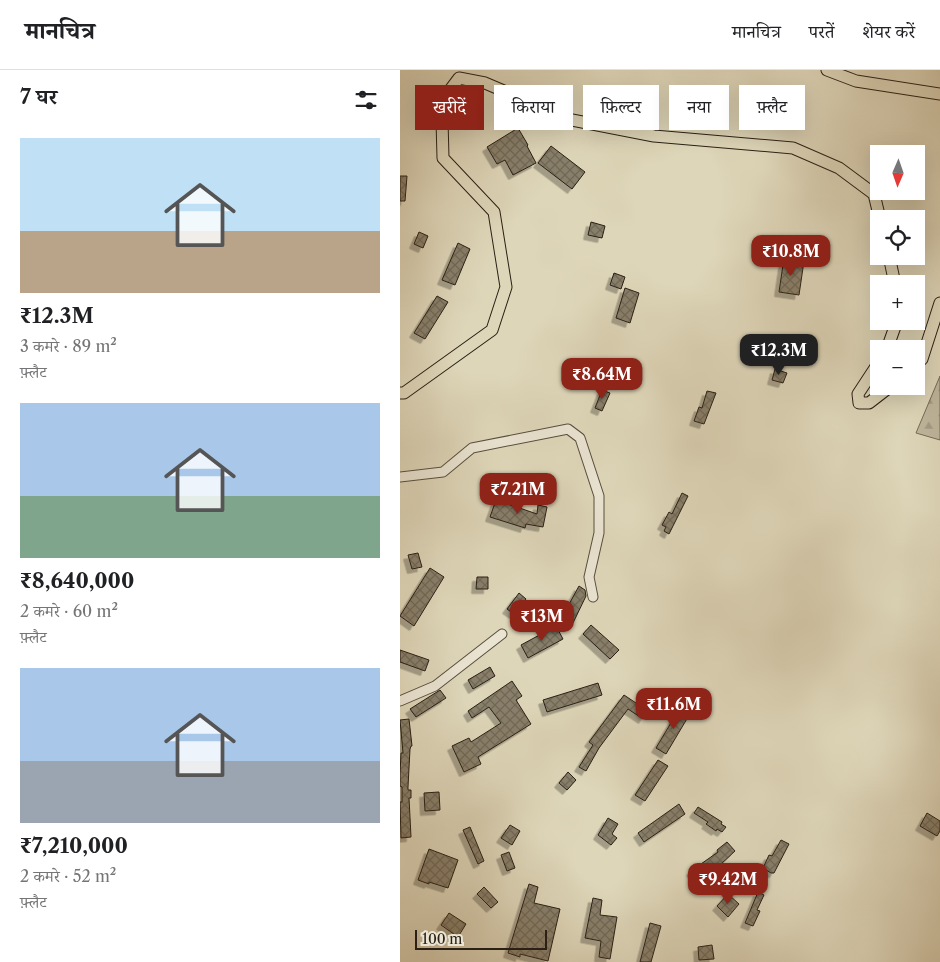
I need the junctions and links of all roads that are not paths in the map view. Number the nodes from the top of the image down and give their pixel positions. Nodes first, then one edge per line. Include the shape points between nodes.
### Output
1 (827, 70) edge
2 (940, 94) edge
3 (878, 210) edge
4 (940, 303) edge
5 (925, 350) edge
6 (870, 376) edge
7 (400, 393) edge
8 (879, 395) edge
9 (400, 478) edge
10 (594, 597) dead end
11 (502, 634) dead end
12 (400, 701) edge

1 - 2 main road via 856,81
3 - 7 main road via 874,194 839,168 793,148 654,136 572,120 485,83 459,78 444,98 443,158 494,212 506,287 492,330
4 - 5 main road
6 - 8 main road via 858,394 859,403 869,403
9 - 10 street via 443,472 472,448 568,429 580,438 599,496 599,533 589,577
11 - 12 street via 435,686

